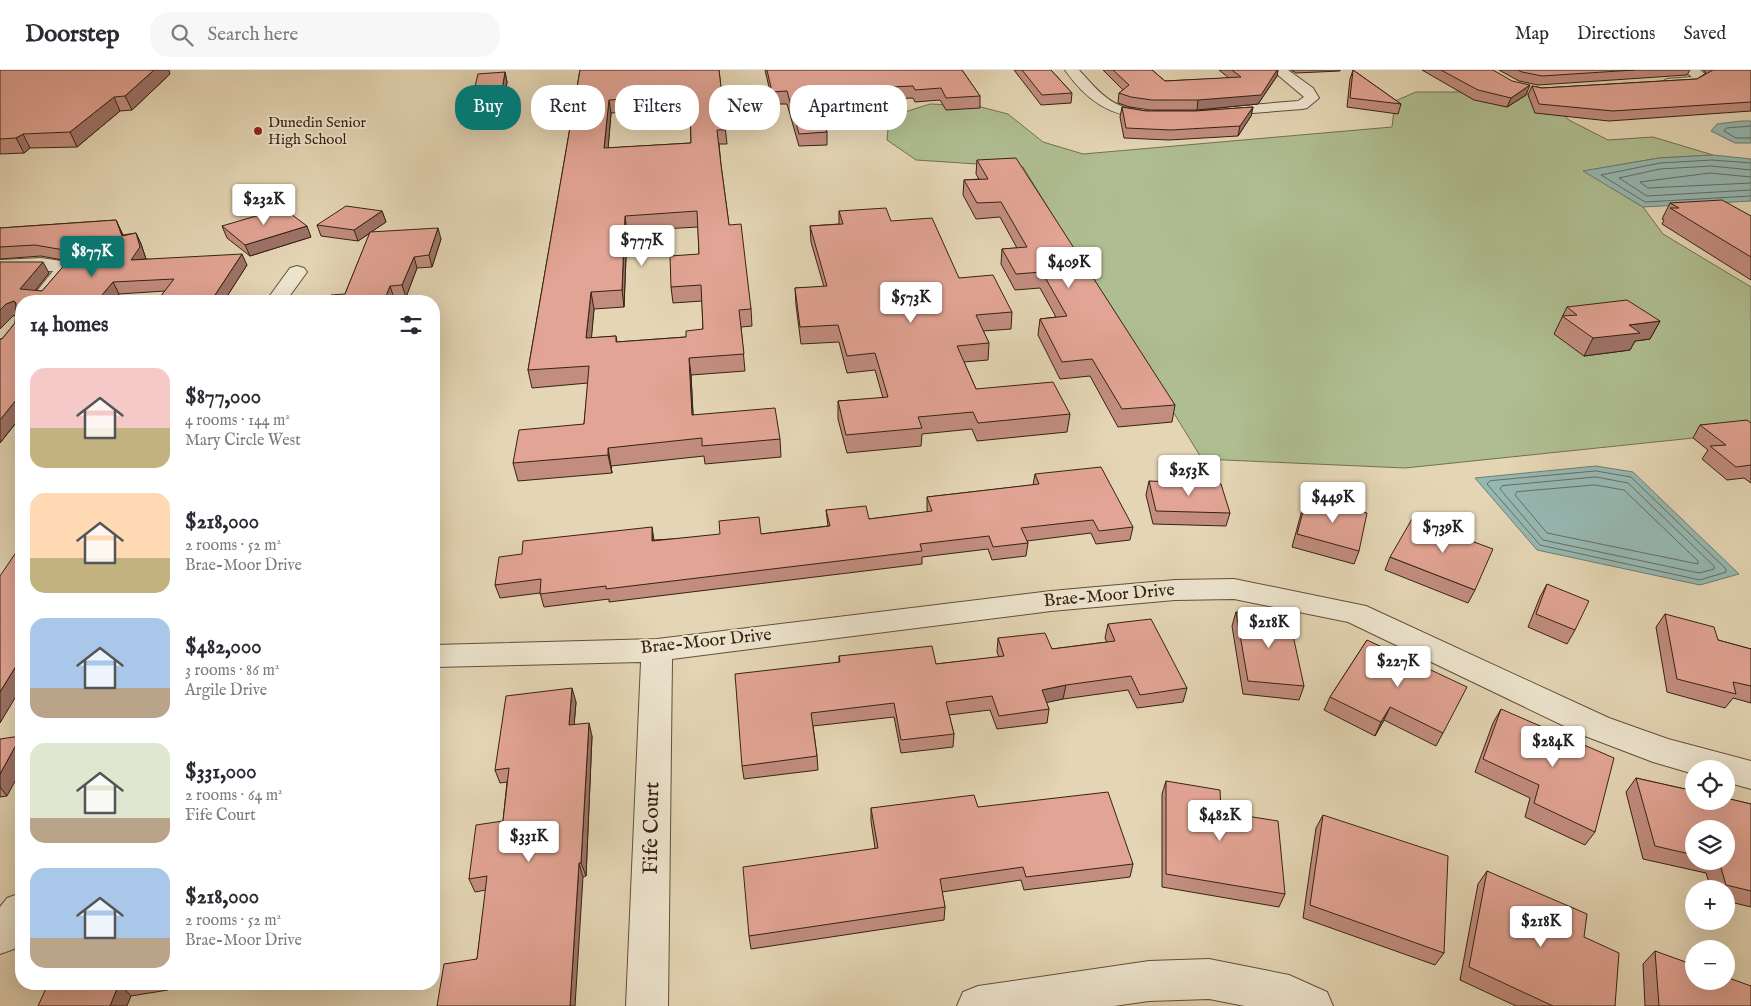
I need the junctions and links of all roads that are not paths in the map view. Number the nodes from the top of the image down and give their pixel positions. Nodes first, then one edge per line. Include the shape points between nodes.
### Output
1 (1072, 70) edge
2 (1280, 70) edge
3 (1696, 72) edge
4 (1653, 84) edge
5 (1198, 113) edge
6 (1170, 115) edge
7 (0, 266) edge
8 (297, 272) dead end
9 (44, 295) edge
10 (280, 295) edge
11 (656, 650) junction
12 (440, 656) edge
13 (1751, 775) edge
14 (15, 918) edge
15 (0, 936) edge
16 (1297, 1002) edge
17 (647, 1006) edge
18 (978, 1006) edge

1 - 6 street via 1106,106 1128,113
2 - 5 street via 1308,91 1312,98 1302,105
3 - 4 street via 1702,77 1692,82
7 - 9 street via 61,266 60,277
8 - 10 street
11 - 12 street, Brae-Moor Drive
11 - 13 street, Brae-Moor Drive via 1051,601 1175,590 1234,589 1355,613 1597,727 1665,752
11 - 17 street, Fife Court
14 - 15 street
16 - 18 street via 1209,979 1149,981

